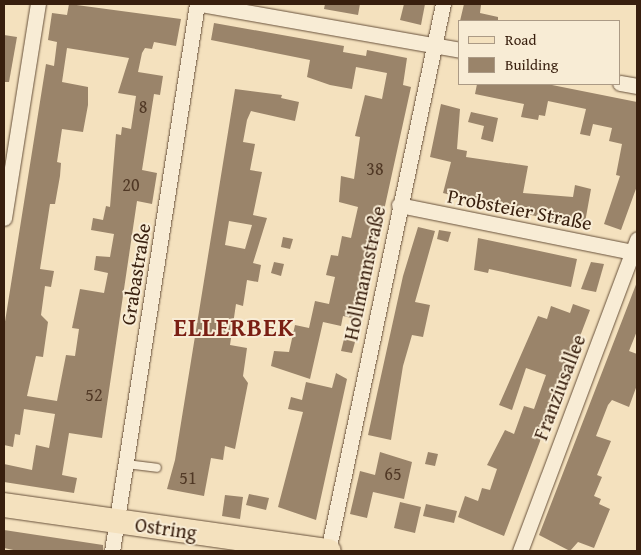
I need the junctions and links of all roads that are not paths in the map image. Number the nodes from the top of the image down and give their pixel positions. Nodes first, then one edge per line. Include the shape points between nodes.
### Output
1 (38, 4) edge
2 (198, 4) edge
3 (443, 4) edge
4 (434, 44) junction
5 (458, 50) edge
6 (621, 83) edge
7 (637, 86) edge
8 (399, 205) junction
9 (4, 218) edge
10 (635, 246) edge
11 (126, 464) junction
12 (157, 468) dead end
13 (4, 505) edge
14 (116, 521) junction
15 (112, 551) edge
16 (328, 551) edge
17 (520, 551) edge

1 - 9 street
2 - 4 street
2 - 11 street, Grabastraße
3 - 4 street, Hollmannstraße
4 - 5 street
4 - 8 street, Hollmannstraße
6 - 7 street
8 - 10 street, Probsteier Straße
8 - 16 street, Hollmannstraße
10 - 17 street, Franziusallee
11 - 12 lane
11 - 14 street, Grabastraße
13 - 14 main road, Ostring
14 - 15 street, Grabastraße
14 - 16 main road, Ostring

